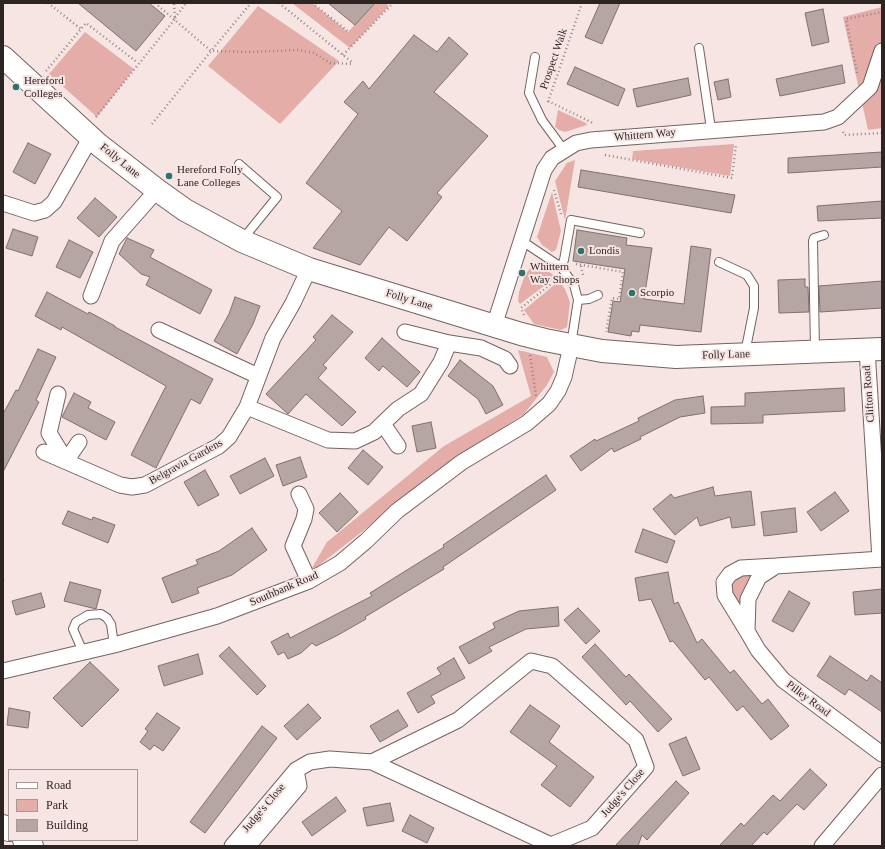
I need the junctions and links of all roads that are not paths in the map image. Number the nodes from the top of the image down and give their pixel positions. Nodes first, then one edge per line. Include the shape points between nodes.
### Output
1 (699, 48) dead end
2 (882, 51) edge
3 (3, 57) edge
4 (535, 57) dead end
5 (710, 129) junction
6 (88, 134) junction
7 (564, 150) junction
8 (239, 164) dead end
9 (157, 190) junction
10 (3, 203) edge
11 (640, 233) dead end
12 (824, 234) dead end
13 (242, 241) junction
14 (522, 241) junction
15 (719, 262) dead end
16 (564, 266) junction
17 (309, 269) junction
18 (598, 295) dead end
19 (91, 296) dead end
20 (578, 300) junction
21 (494, 326) junction
22 (158, 330) dead end
23 (405, 332) dead end
24 (449, 343) junction
25 (571, 346) junction
26 (874, 349) edge
27 (816, 351) junction
28 (745, 354) junction
29 (510, 366) dead end
30 (258, 376) junction
31 (58, 394) dead end
32 (247, 407) junction
33 (383, 424) junction
34 (78, 442) dead end
35 (398, 446) dead end
36 (44, 452) dead end
37 (66, 461) junction
38 (299, 494) dead end
39 (881, 559) edge
40 (776, 566) junction
41 (309, 580) junction
42 (747, 631) junction
43 (114, 645) junction
44 (83, 652) junction
45 (3, 671) edge
46 (882, 754) edge
47 (372, 762) junction
48 (296, 770) junction
49 (882, 775) edge
50 (232, 846) edge
51 (248, 846) edge
52 (550, 846) edge
53 (822, 846) edge

1 - 5 lane
2 - 5 street, Whittern Way via 870,87 838,117 812,124
3 - 6 street, Folly Lane
4 - 7 lane via 529,93 542,120
5 - 7 street, Whittern Way via 591,140 576,143
6 - 9 street, Folly Lane
6 - 10 street via 54,202 45,210 34,213
7 - 14 street, Whittern Way via 552,158 544,170
8 - 13 lane via 277,197
9 - 13 street, Folly Lane via 185,210
9 - 19 street via 112,241
11 - 16 lane via 571,220
12 - 27 lane via 813,241
13 - 17 street, Folly Lane
14 - 16 lane
14 - 21 street, Whittern Way
15 - 28 lane via 747,275 754,286 754,308
16 - 20 lane via 574,285
17 - 21 street, Folly Lane
17 - 30 street, Belgravia Gardens via 273,338
18 - 20 lane
20 - 25 lane
21 - 25 street, Folly Lane
22 - 30 street
23 - 24 street
24 - 29 street via 481,348 505,358
24 - 33 street via 441,362 421,394 398,409
25 - 28 street, Folly Lane via 676,357
25 - 41 street, Southbank Road via 564,377 549,404 527,423 462,462 397,510 340,563
26 - 27 street, Folly Lane
26 - 39 street, Clifton Road
27 - 28 street, Folly Lane
30 - 32 street, Belgravia Gardens
31 - 37 street via 49,433
32 - 33 street via 328,440 355,441 374,432
32 - 37 street, Belgravia Gardens via 229,437 219,446 146,485 120,485
33 - 35 street
34 - 37 street
36 - 37 street, Belgravia Gardens
38 - 41 street via 306,509 293,546
39 - 40 street, Pilley Road
40 - 42 street, Pilley Road via 759,577 748,599
40 - 42 street, Pilley Road via 741,568 730,574 724,582 725,595
41 - 43 street, Southbank Road via 217,616
42 - 46 street, Pilley Road via 758,650 783,680
43 - 44 street, Southbank Road
43 - 44 lane via 111,624 107,618 100,614 88,614 76,622 73,629
44 - 45 street, Southbank Road
47 - 48 street, Judge's Close via 330,759 310,762
47 - 52 street, Judge's Close
47 - 52 street, Judge's Close via 458,720 531,661 552,666 636,740 646,767 592,828
48 - 50 street, Judge's Close
48 - 51 street, Judge's Close via 299,786
49 - 53 street

